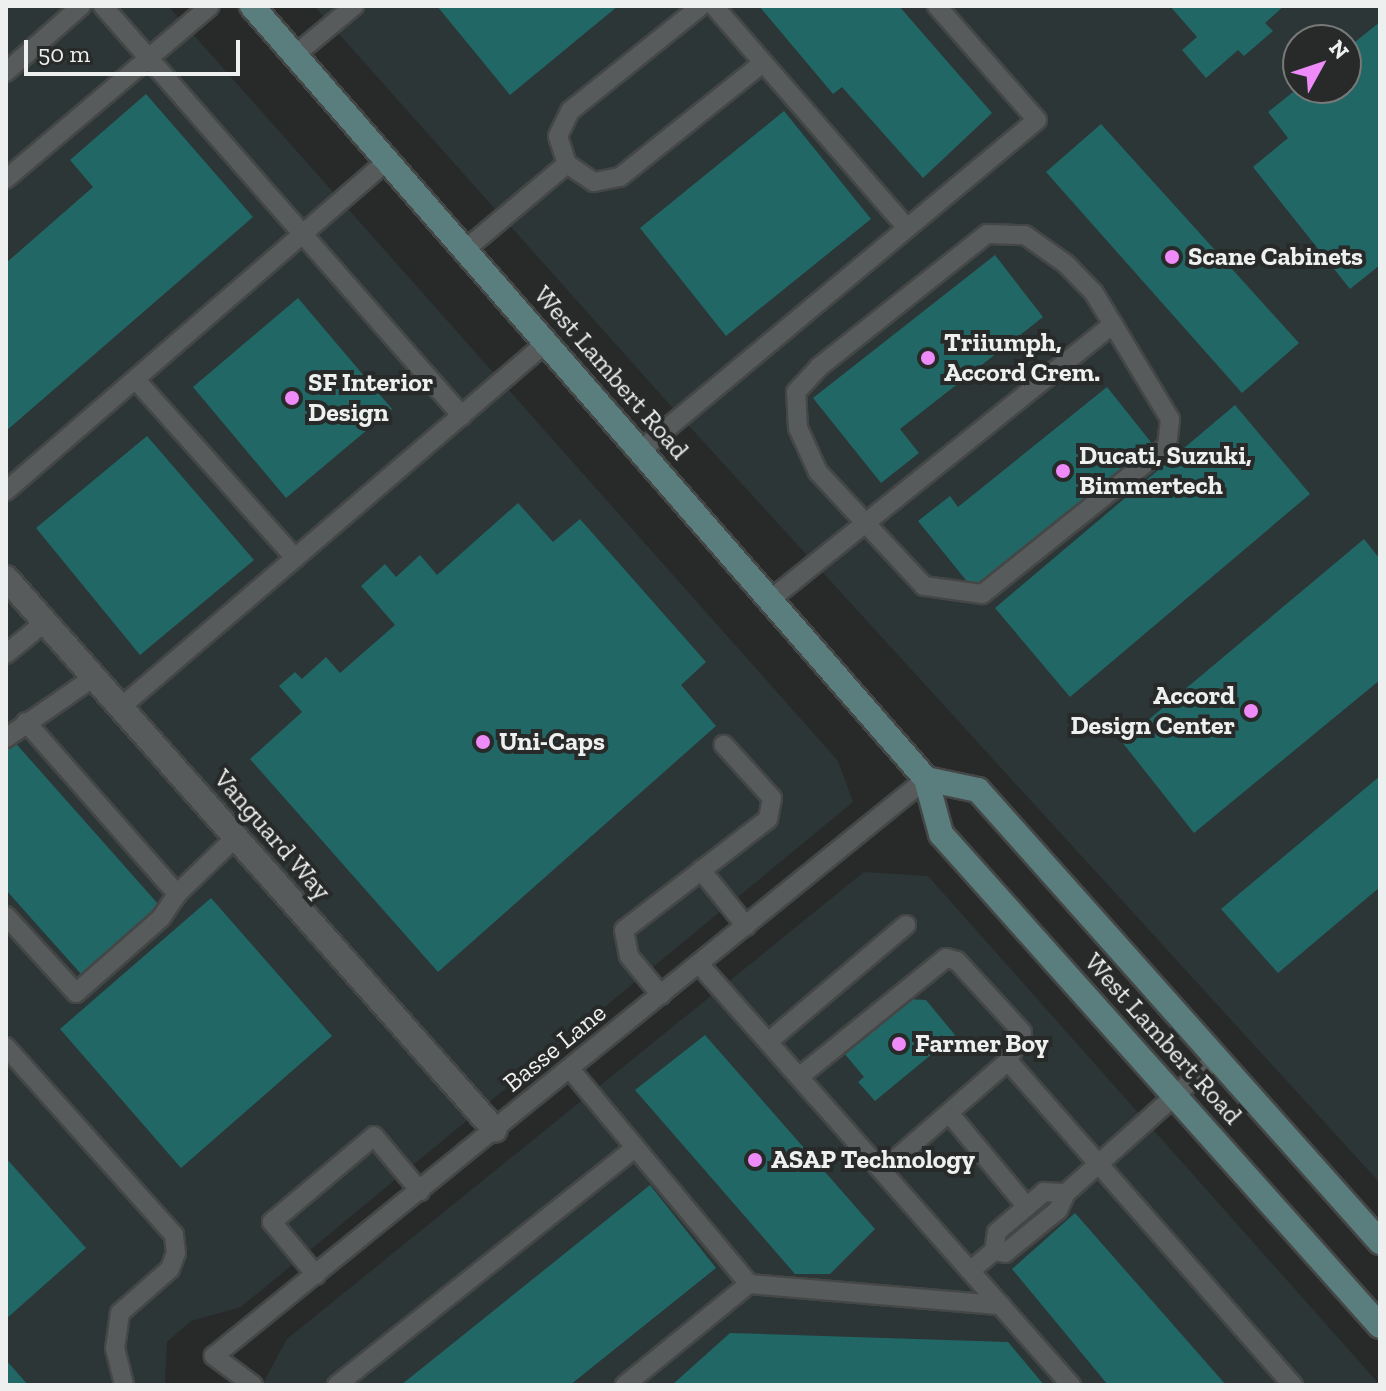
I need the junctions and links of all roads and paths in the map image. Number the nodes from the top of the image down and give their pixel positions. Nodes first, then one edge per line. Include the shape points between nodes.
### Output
1 (81, 6) edge
2 (103, 6) edge
3 (210, 6) edge
4 (252, 6) edge
5 (354, 6) edge
6 (701, 6) edge
7 (714, 6) edge
8 (937, 6) edge
9 (295, 55) junction
10 (148, 58) junction
11 (763, 63) junction
12 (6, 72) edge
13 (388, 160) junction
14 (567, 164) junction
15 (6, 179) edge
16 (907, 228) junction
17 (303, 235) junction
18 (466, 249) junction
19 (1113, 324) junction
20 (547, 342) junction
21 (136, 380) junction
22 (462, 416) junction
23 (641, 450) junction
24 (6, 491) edge
25 (865, 523) junction
26 (295, 558) junction
27 (6, 578) edge
28 (771, 599) junction
29 (45, 622) junction
30 (6, 654) edge
31 (94, 677) junction
32 (121, 707) junction
33 (26, 722) junction
34 (6, 738) edge
35 (724, 745) dead end
36 (926, 779) junction
37 (236, 837) junction
38 (701, 870) junction
39 (177, 894) junction
40 (6, 916) edge
41 (906, 925) dead end
42 (746, 926) junction
43 (699, 964) junction
44 (661, 995) junction
45 (768, 1042) junction
46 (6, 1047) edge
47 (1216, 1059) junction
48 (1008, 1061) junction
49 (570, 1069) junction
50 (799, 1077) junction
51 (1175, 1096) junction
52 (949, 1113) junction
53 (495, 1130) junction
54 (635, 1148) junction
55 (1097, 1165) junction
56 (882, 1171) junction
57 (420, 1191) junction
58 (1066, 1193) junction
59 (1027, 1207) junction
60 (1380, 1242) edge
61 (994, 1251) junction
62 (970, 1271) junction
63 (316, 1275) junction
64 (749, 1284) junction
65 (1001, 1305) junction
66 (1380, 1326) edge
67 (124, 1385) edge
68 (253, 1385) edge
69 (337, 1385) edge
70 (625, 1385) edge
71 (1071, 1385) edge
72 (1293, 1385) edge

1 - 12 lane
2 - 10 lane
3 - 10 lane
4 - 9 main road, West Lambert Road
5 - 9 lane
6 - 14 lane via 570,111 558,136
7 - 11 lane
8 - 16 lane via 1037,120
9 - 13 main road, West Lambert Road
10 - 15 lane
10 - 17 lane
11 - 14 lane via 620,177 594,182
11 - 16 lane
13 - 17 lane
13 - 18 main road, West Lambert Road
14 - 18 lane
16 - 23 lane
17 - 21 lane
17 - 22 lane
18 - 20 main road, West Lambert Road
19 - 25 lane
19 - 25 lane via 1170,419 1167,446 982,594 924,586
19 - 25 lane via 1094,293 1025,235 987,234 819,367 796,392 798,428 818,472
20 - 22 lane
20 - 23 main road, West Lambert Road
21 - 24 lane
21 - 26 lane
22 - 26 lane
23 - 28 main road, West Lambert Road
25 - 28 lane
26 - 32 lane
27 - 29 street, Vanguard Way
28 - 36 main road, West Lambert Road
29 - 30 lane
29 - 31 street, Vanguard Way
31 - 32 street, Vanguard Way
31 - 33 lane
32 - 37 street, Vanguard Way
33 - 34 lane
33 - 39 lane
35 - 38 lane via 772,798 768,819
36 - 42 lane, Basse Lane
36 - 47 main road, West Lambert Road via 978,790
36 - 51 main road, West Lambert Road via 941,834
37 - 39 lane
37 - 53 street, Vanguard Way
38 - 42 lane
38 - 44 lane via 624,930 629,956
39 - 40 lane via 161,918 76,993
41 - 45 lane
42 - 43 lane, Basse Lane
43 - 44 lane, Basse Lane
43 - 45 lane
44 - 49 lane, Basse Lane
45 - 50 lane
46 - 67 lane via 174,1235 176,1253 170,1269 120,1313 115,1348
47 - 51 lane
47 - 60 main road, West Lambert Road
48 - 50 lane via 1022,1032 957,961 946,958
48 - 52 lane
48 - 55 lane
49 - 53 lane, Basse Lane
49 - 54 lane
50 - 56 lane
51 - 55 lane
51 - 66 main road, West Lambert Road
52 - 56 lane
52 - 59 lane
53 - 57 lane, Basse Lane
54 - 64 lane
54 - 69 lane
55 - 58 lane
55 - 72 lane
56 - 62 lane
57 - 63 lane, Basse Lane
57 - 63 lane via 374,1136 272,1222
58 - 59 lane via 1044,1192
58 - 61 lane via 1058,1210 1005,1253
59 - 61 lane via 997,1232
61 - 62 lane
62 - 65 lane
63 - 68 lane, Basse Lane via 214,1356
64 - 65 lane
64 - 70 lane
65 - 71 lane

